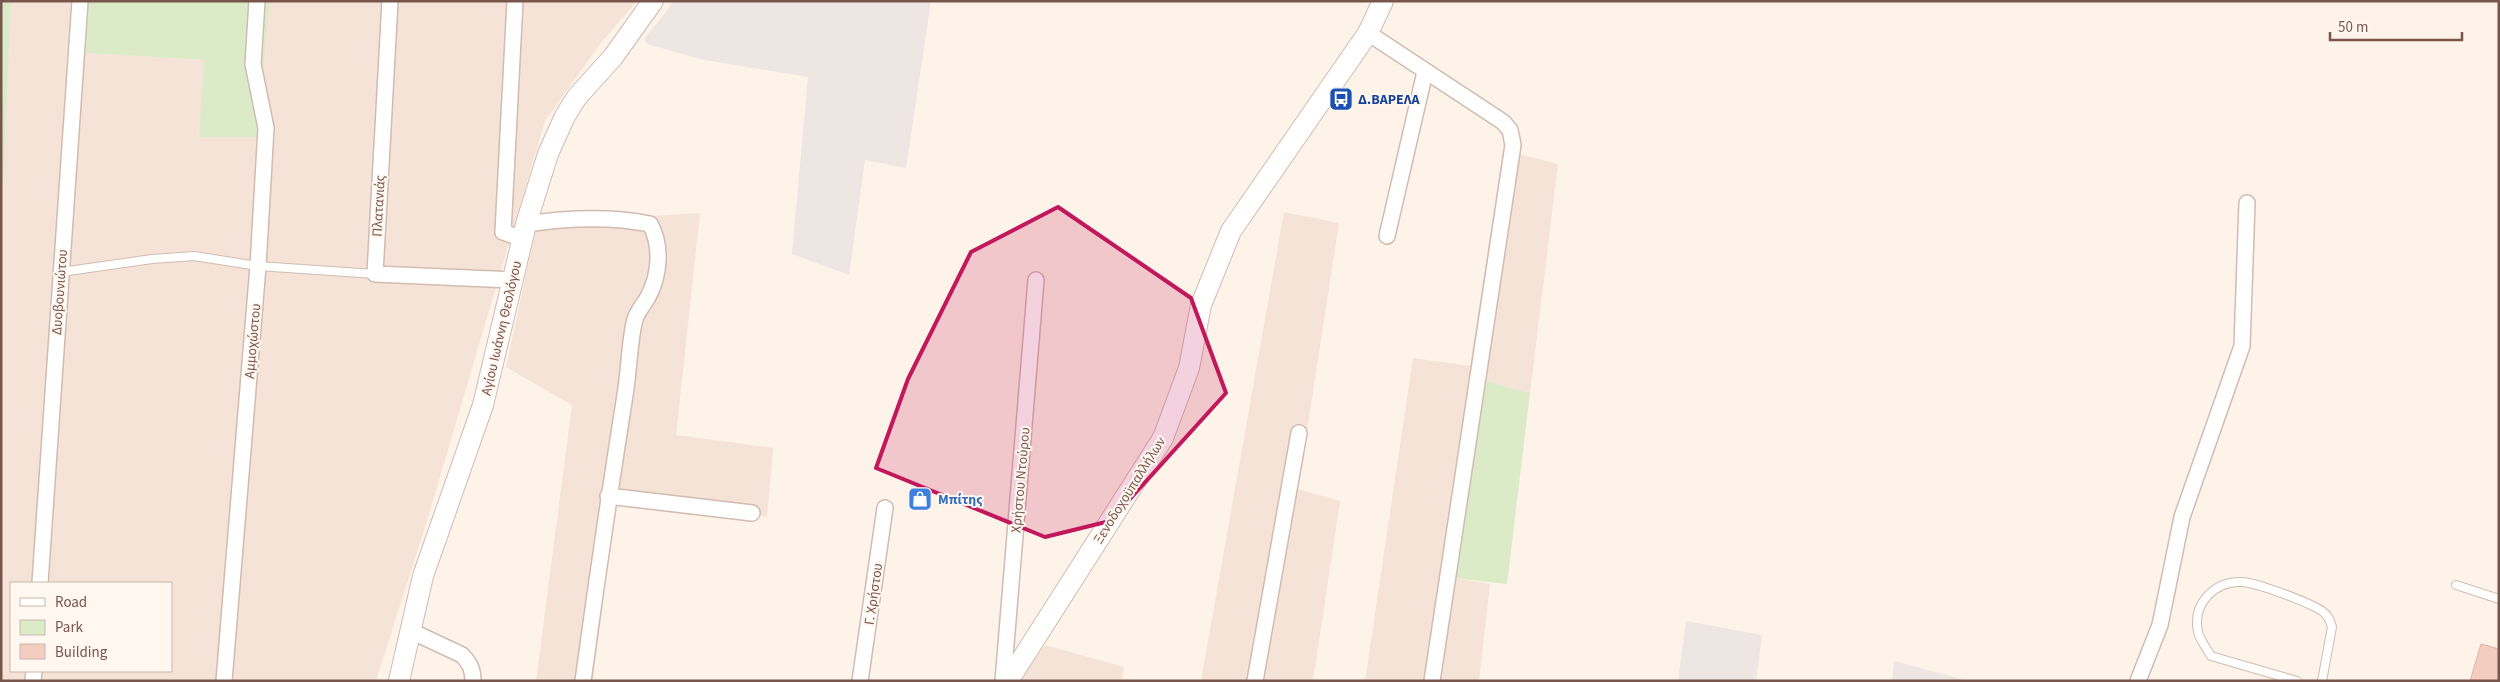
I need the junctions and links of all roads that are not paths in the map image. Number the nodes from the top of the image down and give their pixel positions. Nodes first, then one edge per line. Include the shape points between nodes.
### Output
1 (80, 1) edge
2 (257, 1) edge
3 (390, 1) edge
4 (515, 1) edge
5 (653, 1) edge
6 (1384, 1) edge
7 (1368, 33) junction
8 (1425, 72) junction
9 (2247, 203) dead end
10 (525, 232) junction
11 (1387, 236) dead end
12 (258, 266) junction
13 (61, 272) junction
14 (374, 274) junction
15 (512, 280) junction
16 (1036, 280) dead end
17 (1299, 433) dead end
18 (608, 496) junction
19 (886, 508) dead end
20 (752, 512) dead end
21 (40, 582) edge
22 (2456, 585) dead end
23 (2499, 599) edge
24 (411, 631) junction
25 (224, 681) edge
26 (399, 681) edge
27 (473, 681) edge
28 (583, 681) edge
29 (860, 681) edge
30 (1003, 681) edge
31 (1008, 681) edge
32 (1255, 681) edge
33 (1432, 681) edge
34 (2138, 681) edge
35 (2297, 681) edge
36 (2322, 681) edge

1 - 13 street, Δυοβουνιώτου
2 - 12 street, Αμμοχώστου via 254,64 266,128
3 - 14 street, Πλατανιάς
4 - 10 street via 503,232
5 - 10 street, Αγίου Ιωάννη Θεολόγου via 635,30 577,97 565,116 548,154
6 - 7 street, Ξενοδοχοϋπαλλήλων
7 - 8 street
7 - 31 street, Ξενοδοχοϋπαλλήλων via 1231,231 1201,305 1189,368 1163,438
8 - 11 street
8 - 33 street via 1503,122 1510,130 1513,145
9 - 34 street via 2242,346 2182,517 2160,625
10 - 15 street, Αγίου Ιωάννη Θεολόγου
10 - 18 street via 566,220 634,221 650,224 656,236 658,272 653,288 634,319
12 - 13 lane via 194,256
12 - 14 lane
12 - 25 street, Αμμοχώστου
13 - 21 street, Δυοβουνιώτου
14 - 15 street
15 - 24 street, Αγίου Ιωάννη Θεολόγου via 483,404 424,576
16 - 30 street, Χρήστου Ντούρου
17 - 32 street
18 - 20 street
18 - 28 street
19 - 29 street, Γ. Χρήστου
22 - 23 lane
24 - 26 street, Αγίου Ιωάννη Θεολόγου
24 - 27 street via 462,655 471,667
35 - 36 lane via 2211,656 2198,634 2197,618 2202,602 2211,591 2242,582 2300,601 2330,618 2332,627

